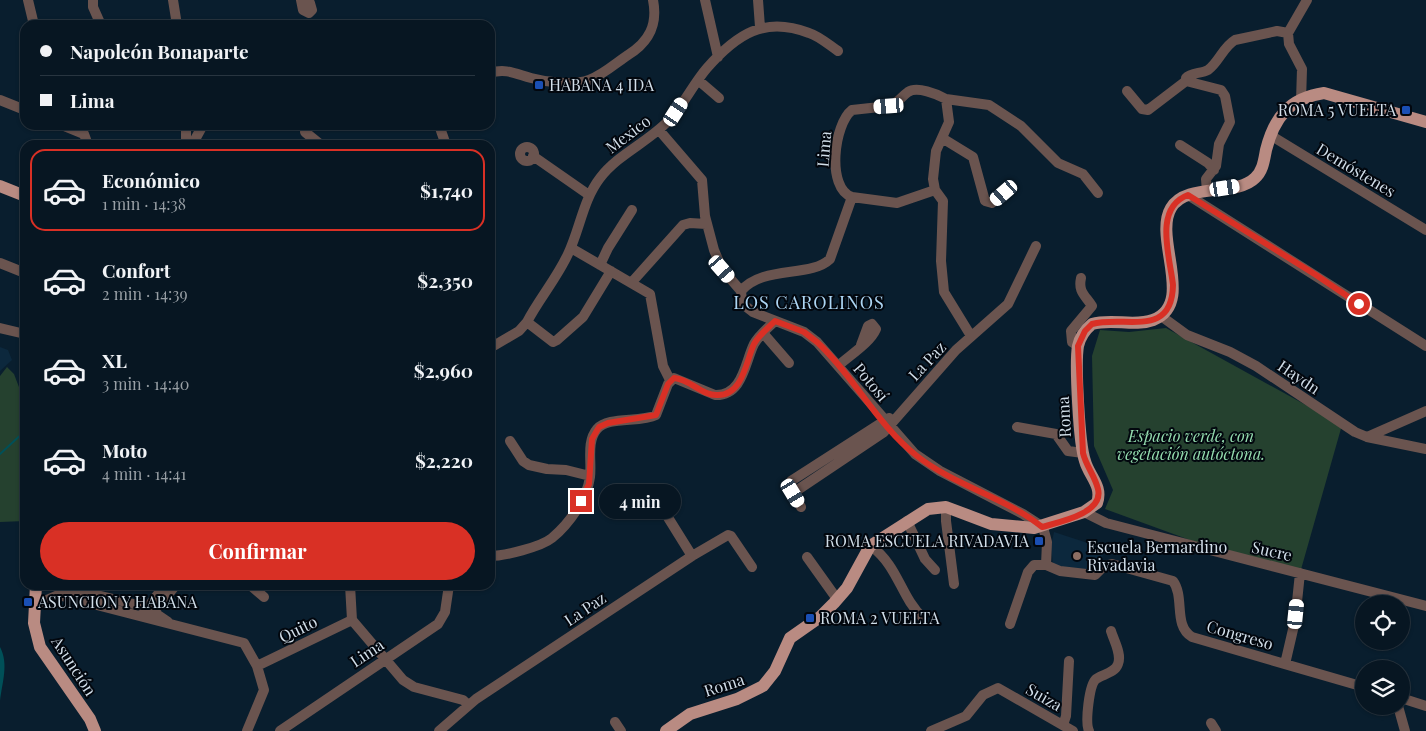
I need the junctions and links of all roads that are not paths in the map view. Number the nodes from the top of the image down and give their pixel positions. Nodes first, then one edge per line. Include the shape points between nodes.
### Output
1 (28, 0) edge
2 (93, 0) edge
3 (173, 0) edge
4 (301, 0) edge
5 (306, 0) edge
6 (653, 0) edge
7 (705, 0) edge
8 (758, 0) edge
9 (1307, 0) edge
10 (33, 20) edge
11 (99, 20) edge
12 (176, 20) edge
13 (760, 27) junction
14 (1288, 33) junction
15 (838, 51) dead end
16 (718, 57) junction
17 (495, 72) edge
18 (698, 80) junction
19 (1186, 81) junction
20 (1127, 91) dead end
21 (719, 98) dead end
22 (946, 99) junction
23 (0, 100) edge
24 (1300, 101) junction
25 (20, 108) edge
26 (1426, 122) edge
27 (659, 130) junction
28 (305, 132) dead end
29 (1270, 135) junction
30 (942, 138) junction
31 (315, 140) edge
32 (1180, 145) dead end
33 (534, 156) dead end
34 (1214, 170) junction
35 (0, 186) edge
36 (935, 190) junction
37 (1207, 191) junction
38 (1004, 193) dead end
39 (1098, 193) dead end
40 (20, 194) edge
41 (589, 195) junction
42 (1188, 195) junction
43 (852, 197) junction
44 (632, 210) dead end
45 (706, 224) junction
46 (1426, 230) edge
47 (1036, 246) dead end
48 (571, 248) junction
49 (0, 263) edge
50 (600, 265) junction
51 (20, 271) edge
52 (611, 271) junction
53 (1081, 278) dead end
54 (632, 282) junction
55 (741, 291) junction
56 (1161, 316) junction
57 (775, 321) junction
58 (527, 322) junction
59 (0, 328) edge
60 (20, 333) edge
61 (763, 333) junction
62 (971, 336) junction
63 (495, 345) edge
64 (861, 345) dead end
65 (1078, 346) junction
66 (1426, 346) edge
67 (789, 363) dead end
68 (838, 366) junction
69 (670, 380) junction
70 (1426, 411) edge
71 (886, 423) junction
72 (1017, 427) dead end
73 (1367, 437) junction
74 (510, 440) dead end
75 (1426, 449) edge
76 (1083, 453) junction
77 (590, 476) junction
78 (654, 495) dead end
79 (801, 507) dead end
80 (946, 507) junction
81 (1084, 512) junction
82 (907, 522) junction
83 (1042, 527) junction
84 (872, 546) junction
85 (495, 556) edge
86 (692, 556) junction
87 (807, 557) dead end
88 (1046, 565) junction
89 (752, 567) dead end
90 (935, 570) dead end
91 (1300, 573) junction
92 (954, 584) dead end
93 (36, 590) edge
94 (43, 590) edge
95 (72, 590) edge
96 (161, 590) edge
97 (171, 590) edge
98 (256, 590) edge
99 (350, 590) edge
100 (448, 590) edge
101 (264, 597) dead end
102 (837, 599) junction
103 (42, 602) junction
104 (1426, 606) edge
105 (148, 614) junction
106 (922, 618) dead end
107 (352, 620) junction
108 (1010, 624) dead end
109 (1111, 631) dead end
110 (384, 660) junction
111 (1070, 661) dead end
112 (1285, 664) junction
113 (257, 666) junction
114 (1355, 684) edge
115 (1410, 701) edge
116 (468, 705) junction
117 (1426, 706) edge
118 (1401, 715) edge
119 (615, 722) dead end
120 (1063, 726) junction
121 (937, 730) edge
122 (95, 731) edge
123 (103, 731) edge
124 (247, 731) edge
125 (280, 731) edge
126 (439, 731) edge
127 (621, 731) edge
128 (666, 731) edge
129 (1073, 731) edge
130 (1089, 731) edge
131 (1405, 731) edge

1 - 10 street
2 - 11 street
3 - 12 street
4 - 5 street via 303,10 309,13 312,6
6 - 17 street via 654,23 647,40 589,80 537,80 508,70
7 - 16 street
8 - 13 street
9 - 14 street
13 - 15 street via 809,32
13 - 16 street, Mexico via 752,29
14 - 19 street via 1278,31 1236,40 1207,71 1188,75
14 - 24 street via 1289,44 1302,69
16 - 18 street, Mexico
18 - 21 street
18 - 27 street, Mexico
19 - 20 street via 1148,110 1142,109
19 - 34 street via 1221,90 1225,96 1230,122 1219,144
22 - 30 street via 950,115
22 - 39 street via 989,105 1021,126 1058,163 1083,174
22 - 43 street, Lima via 915,90 909,91 894,105 857,108 847,114 837,137 836,173 841,190
23 - 25 street
24 - 26 main road via 1314,95 1332,94
24 - 29 main road via 1278,118
27 - 41 street, Mexico via 610,166
27 - 45 street, Potosí via 702,180
28 - 31 street
29 - 37 main road via 1257,177 1243,185
29 - 46 street, Demóstenes
30 - 36 street via 935,156
30 - 38 street via 973,158 985,201 992,203
32 - 34 street
33 - 41 street
34 - 37 street via 1206,179
35 - 40 main road
36 - 43 street via 897,203
36 - 62 street via 943,201 945,295
37 - 42 main road
41 - 48 street, Mexico
42 - 56 main road via 1175,203 1168,215 1166,230 1173,294
42 - 66 street
43 - 55 street via 833,255 826,263 758,278
44 - 50 street
45 - 54 street via 684,225
45 - 55 street, Potosí via 718,261
47 - 62 street, La Paz via 1008,304
48 - 50 street
48 - 58 street, Mexico
49 - 51 street
50 - 52 street
52 - 54 street
52 - 58 street via 583,317 557,340 553,342
53 - 65 street via 1081,294 1092,306 1070,331 1072,342
54 - 69 street via 652,298 663,366
55 - 57 street, Potosí via 742,301 748,309
56 - 65 main road via 1145,322 1092,324
56 - 73 street, Haydn via 1187,335 1256,366
57 - 61 street
57 - 68 street, Potosí via 809,336
58 - 63 street, Mexico via 519,331
59 - 60 street
61 - 67 street
61 - 69 street via 754,343 742,378 725,394 715,395 678,378
62 - 71 street, La Paz
64 - 68 street
65 - 76 main road, Roma
68 - 71 street, Potosí
69 - 77 street via 656,415 599,427 592,439
70 - 73 street
71 - 79 street via 791,481 790,487
71 - 83 street, Potosí via 909,449 929,464
72 - 76 street via 1056,434 1068,450
73 - 75 street, Haydn
74 - 77 street via 529,465
76 - 81 main road, Roma via 1099,496 1097,503
77 - 85 street via 575,512 552,538 510,554
78 - 86 street
80 - 82 main road, Roma via 928,509
80 - 83 main road via 991,524 1022,529
80 - 92 street
81 - 83 main road
81 - 91 street, Sucre via 1106,523
82 - 84 main road, Roma
82 - 90 street via 925,559
83 - 88 street via 1047,542
84 - 102 main road, Roma
84 - 106 street via 890,563
86 - 89 street, La Paz via 728,535
86 - 116 street, La Paz
87 - 102 street
88 - 108 street via 1034,565 1028,572
88 - 112 street, Congreso via 1060,571 1095,575 1104,566 1112,564 1173,581 1178,588 1183,628 1187,634
91 - 104 street, Sucre
91 - 112 street via 1295,622
93 - 122 main road, Asunción via 34,622 40,647
94 - 103 main road, Asunción
95 - 105 street
96 - 105 street
97 - 105 street
98 - 101 street
99 - 107 street
100 - 110 street, Lima via 445,612 438,624
102 - 128 main road, Roma via 820,617 790,638 775,671 763,686 743,697 690,714
103 - 105 street via 58,595
103 - 123 main road, Asunción via 42,621 48,644
105 - 113 street via 169,623 240,641 247,646
107 - 110 street
107 - 113 street, Quito
109 - 130 street via 1119,662 1114,670 1093,682 1087,722
110 - 116 street via 408,684 463,700
110 - 125 street, Lima
111 - 120 street
112 - 114 street, Congreso
113 - 124 street via 264,690
115 - 117 street
116 - 126 street, La Paz
118 - 131 street
119 - 127 street
120 - 121 street, Suiza via 1001,689 993,689 966,716
120 - 129 street, Suiza

